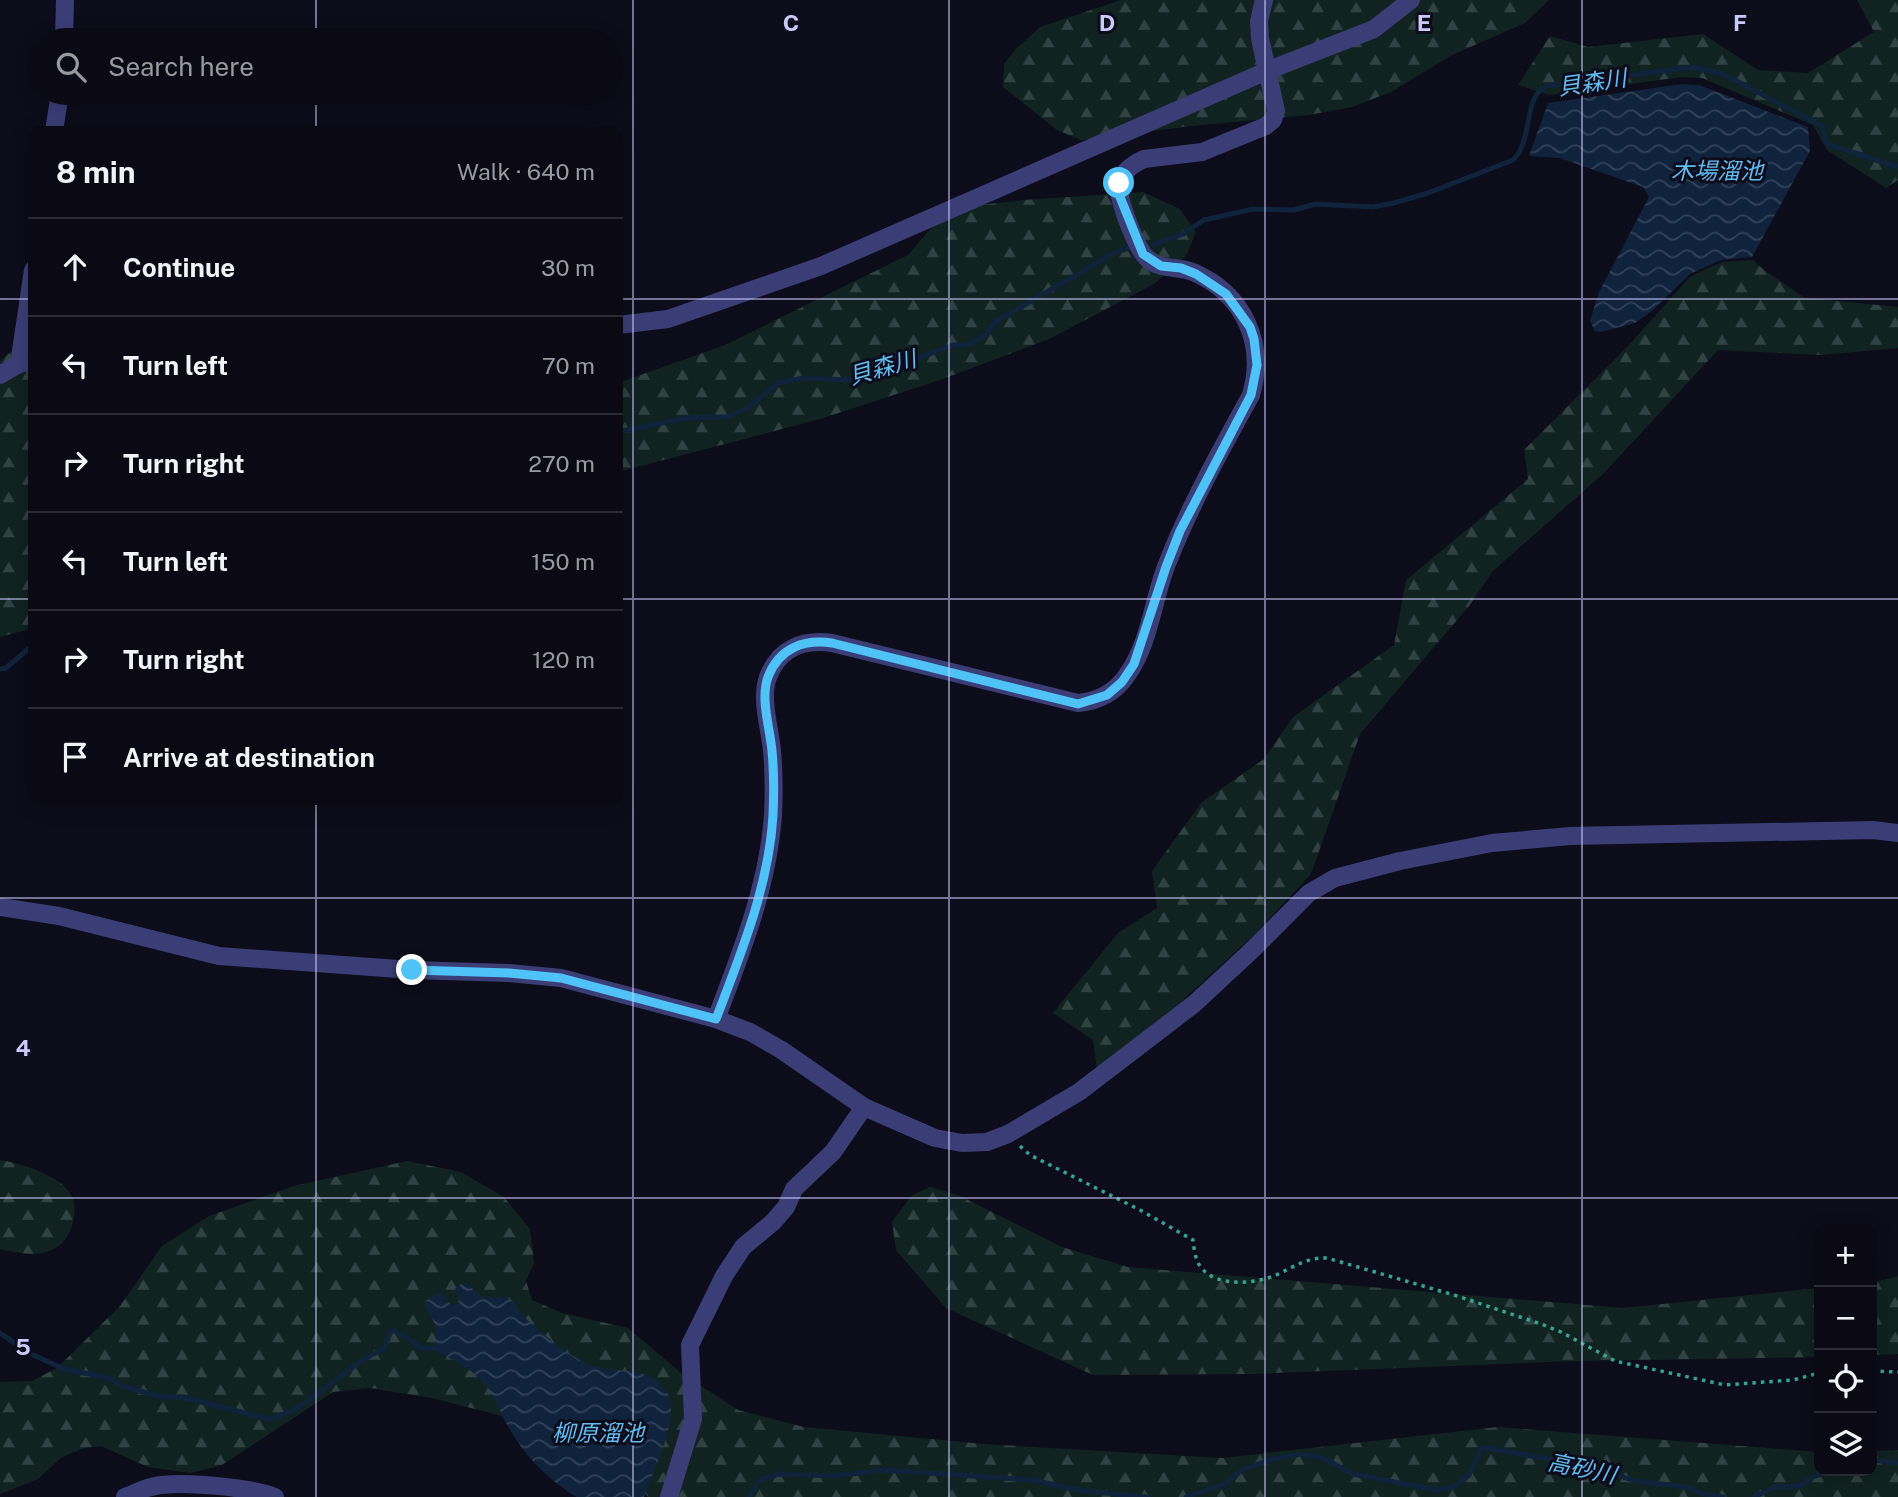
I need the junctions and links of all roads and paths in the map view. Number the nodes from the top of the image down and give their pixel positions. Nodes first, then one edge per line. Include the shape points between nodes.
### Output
1 (65, 0) edge
2 (1264, 0) edge
3 (1411, 0) edge
4 (64, 28) edge
5 (1269, 70) junction
6 (58, 105) edge
7 (55, 126) edge
8 (623, 324) edge
9 (28, 336) edge
10 (26, 363) edge
11 (0, 375) edge
12 (1898, 833) edge
13 (0, 907) edge
14 (716, 1019) junction
15 (864, 1107) junction
16 (1008, 1134) junction
17 (1877, 1371) edge
18 (1898, 1372) edge
19 (1814, 1374) edge
20 (125, 1497) edge
21 (275, 1497) edge
22 (669, 1497) edge

1 - 4 street
2 - 5 street via 1260,29
3 - 5 street via 1374,29
5 - 8 street via 821,266 668,319
5 - 14 street via 1276,111 1266,126 1202,152 1144,159 1129,168 1119,183 1120,197 1143,254 1161,266 1196,274 1226,294 1250,327 1257,353 1251,395 1180,531 1134,664 1107,695 1078,704 832,643 803,643 785,652 766,684 774,784 768,859 748,935
6 - 7 street
9 - 10 street
10 - 11 street
12 - 16 street via 1570,836 1492,844 1335,878 1309,892 1194,1004 1079,1092
13 - 14 street via 59,916 219,956 561,978
14 - 15 street via 780,1049
15 - 16 street via 935,1138 975,1143
15 - 22 street via 833,1152 794,1189 773,1222 743,1247 724,1276 690,1345 693,1419
16 - 19 path via 1031,1155 1193,1240 1199,1265 1216,1279 1228,1282 1273,1276 1302,1262 1327,1258 1541,1324 1615,1362 1725,1385
17 - 18 path
20 - 21 street via 151,1487 179,1484 260,1491

